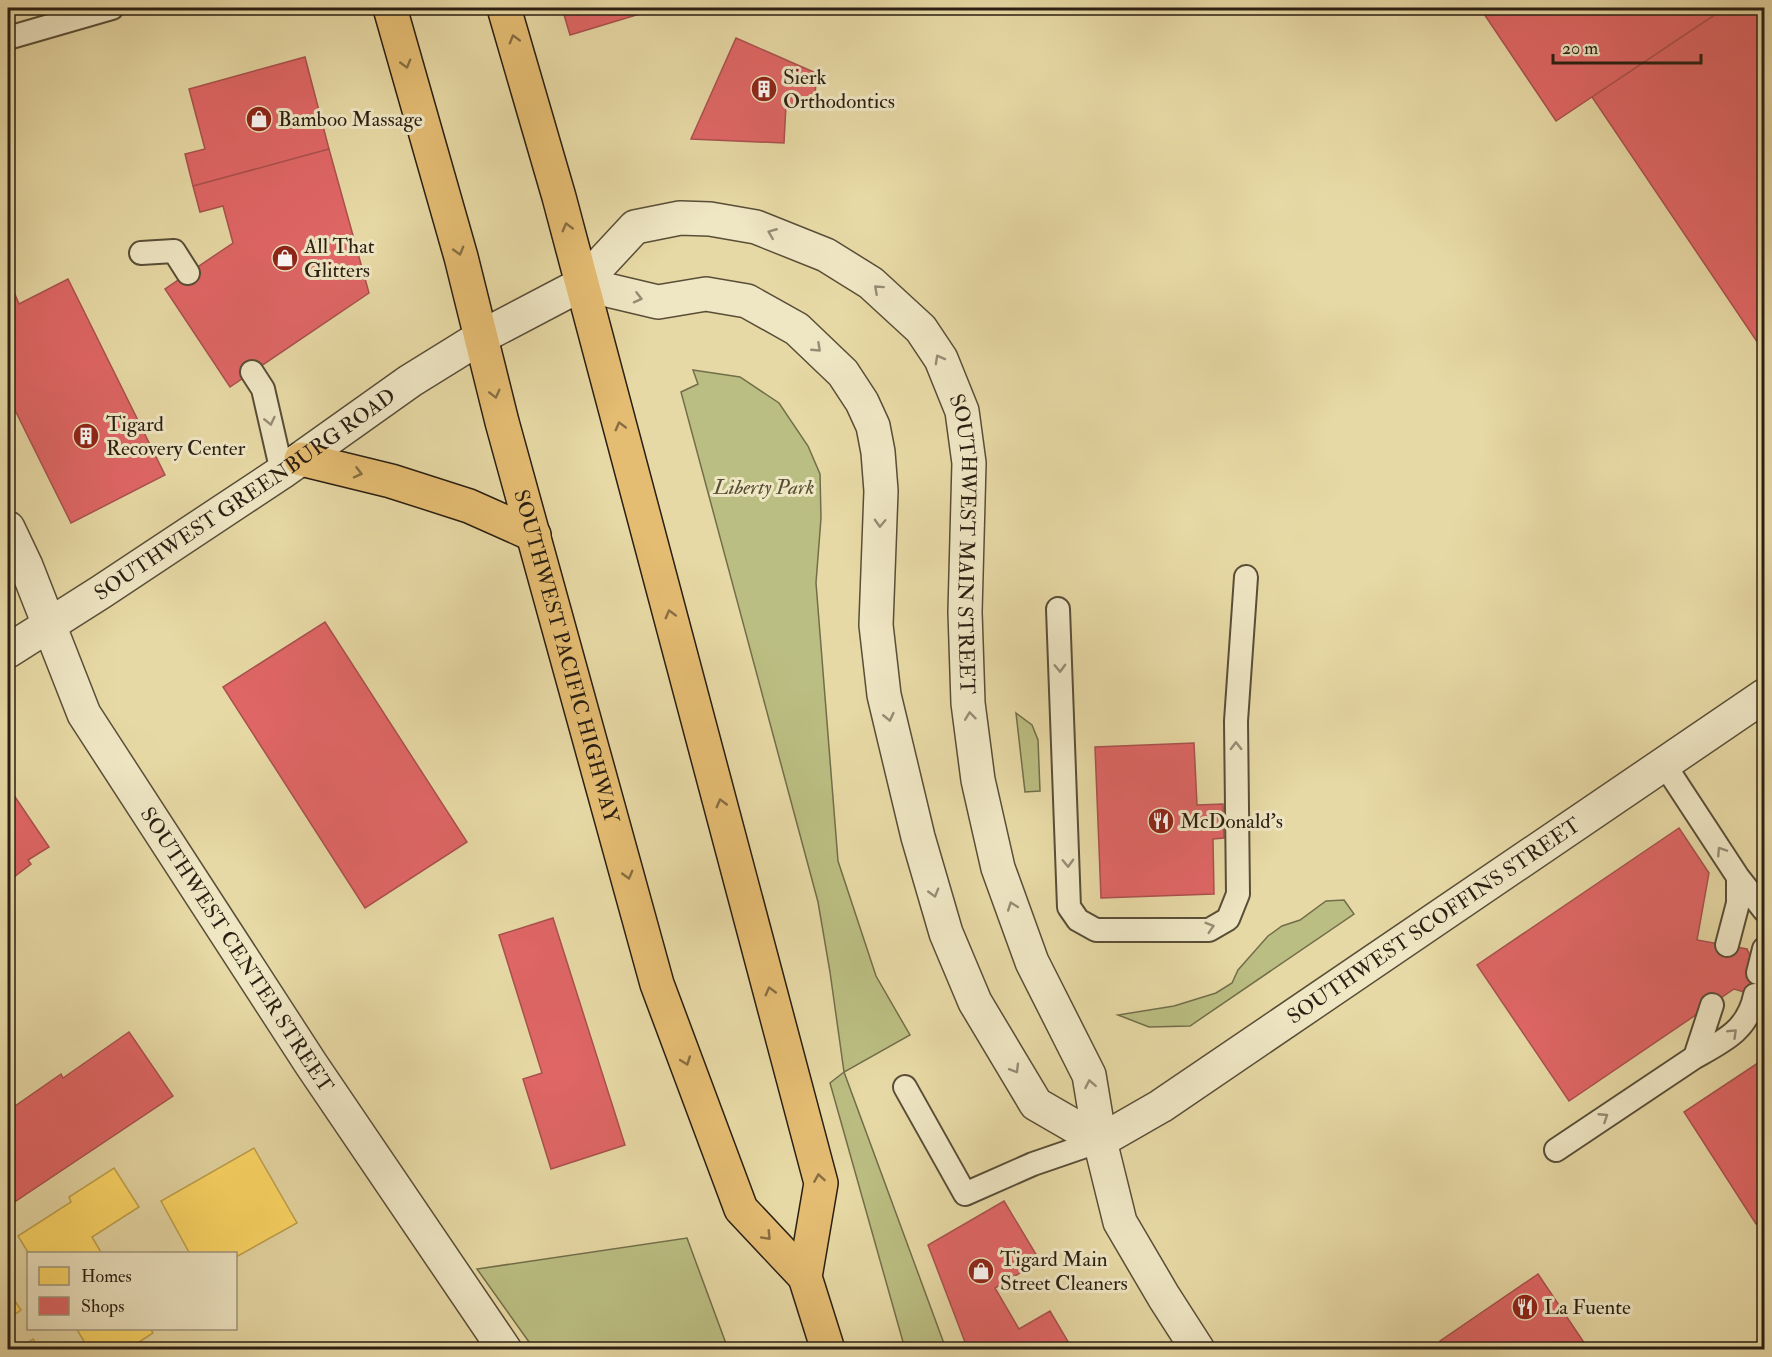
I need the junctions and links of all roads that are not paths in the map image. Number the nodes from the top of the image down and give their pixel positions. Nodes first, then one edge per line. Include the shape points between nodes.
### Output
1 (112, 8) edge
2 (390, 8) edge
3 (504, 8) edge
4 (8, 38) edge
5 (141, 253) dead end
6 (188, 273) dead end
7 (582, 284) junction
8 (482, 337) junction
9 (252, 372) dead end
10 (291, 465) junction
11 (8, 528) edge
12 (534, 535) junction
13 (1246, 577) dead end
14 (1058, 609) dead end
15 (49, 625) junction
16 (8, 651) edge
17 (1764, 696) edge
18 (1664, 764) junction
19 (1738, 877) junction
20 (1764, 910) edge
21 (1727, 945) dead end
22 (1764, 949) edge
23 (1712, 1005) dead end
24 (1695, 1057) junction
25 (905, 1088) dead end
26 (1100, 1141) junction
27 (1556, 1150) dead end
28 (806, 1276) junction
29 (505, 1350) edge
30 (828, 1350) edge
31 (1198, 1350) edge

1 - 4 lane
2 -> 8 highway, SOUTHWEST PACIFIC HIGHWAY
7 -> 3 highway, SOUTHWEST PACIFIC HIGHWAY
5 - 6 lane via 174,251
7 - 8 street, SOUTHWEST MAIN STREET
7 -> 26 street via 658,302 706,294 747,302 797,330 843,373 862,402 873,426 881,490 876,625 884,695 946,933 975,1002 1036,1104
26 -> 7 street, SOUTHWEST MAIN STREET via 1089,1075 1032,962 998,868 978,780 968,703 965,612 969,463 962,411 941,359 921,329 871,283 826,255 756,227 680,218 636,227
28 -> 7 highway, SOUTHWEST PACIFIC HIGHWAY via 821,1183
8 - 10 street, SOUTHWEST GREENBURG ROAD via 410,381
8 -> 12 highway, SOUTHWEST PACIFIC HIGHWAY
9 -> 10 lane
10 -> 12 highway via 392,481 469,506
10 - 15 street, SOUTHWEST GREENBURG ROAD
11 - 15 street, SOUTHWEST CENTER STREET
12 -> 28 highway, SOUTHWEST PACIFIC HIGHWAY via 657,984 741,1209
14 -> 13 lane via 1069,907 1078,920 1096,930 1209,930 1228,919 1238,894 1236,721
15 - 16 street, SOUTHWEST GREENBURG ROAD
15 - 29 street, SOUTHWEST CENTER STREET via 84,714 311,1064
17 - 18 street, SOUTHWEST SCOFFINS STREET
19 -> 18 lane
18 - 26 street, SOUTHWEST SCOFFINS STREET via 1161,1106
19 - 20 lane
19 - 21 lane via 1738,903
24 -> 22 lane via 1729,1039 1745,1022 1753,1008
23 - 24 lane
27 -> 24 lane
25 - 26 lane via 965,1194 1033,1164
26 - 31 street, SOUTHWEST MAIN STREET via 1120,1222
28 - 30 highway, SOUTHWEST PACIFIC HIGHWAY

